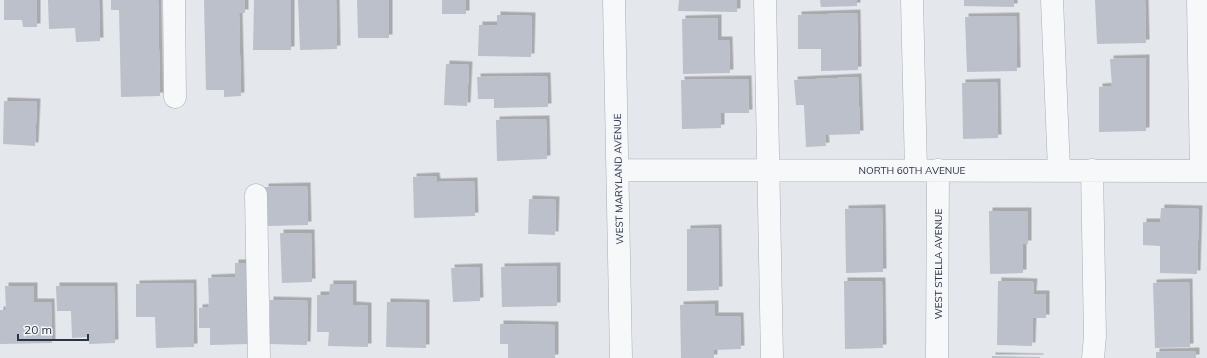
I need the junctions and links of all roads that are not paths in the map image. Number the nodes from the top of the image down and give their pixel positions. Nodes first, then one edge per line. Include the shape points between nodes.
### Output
1 (174, 0) edge
2 (614, 0) edge
3 (765, 0) edge
4 (912, 0) edge
5 (1052, 0) edge
6 (1198, 0) edge
7 (175, 97) dead end
8 (618, 170) junction
9 (768, 170) junction
10 (916, 170) junction
11 (938, 170) junction
12 (1059, 170) junction
13 (1092, 170) junction
14 (1204, 171) edge
15 (256, 195) dead end
16 (259, 358) edge
17 (621, 358) edge
18 (772, 358) edge
19 (937, 358) edge
20 (1093, 358) edge

1 - 7 street
2 - 8 street, WEST MARYLAND AVENUE
3 - 9 street
4 - 10 street
5 - 12 street
6 - 14 street
8 - 9 street, NORTH 60TH AVENUE
8 - 17 street, WEST MARYLAND AVENUE
9 - 10 street, NORTH 60TH AVENUE
9 - 18 street
10 - 11 street, NORTH 60TH AVENUE
11 - 12 street, NORTH 60TH AVENUE
11 - 19 street, WEST STELLA AVENUE
12 - 13 street, NORTH 60TH AVENUE
13 - 14 street, NORTH 60TH AVENUE
13 - 20 street via 1095,336
15 - 16 street

